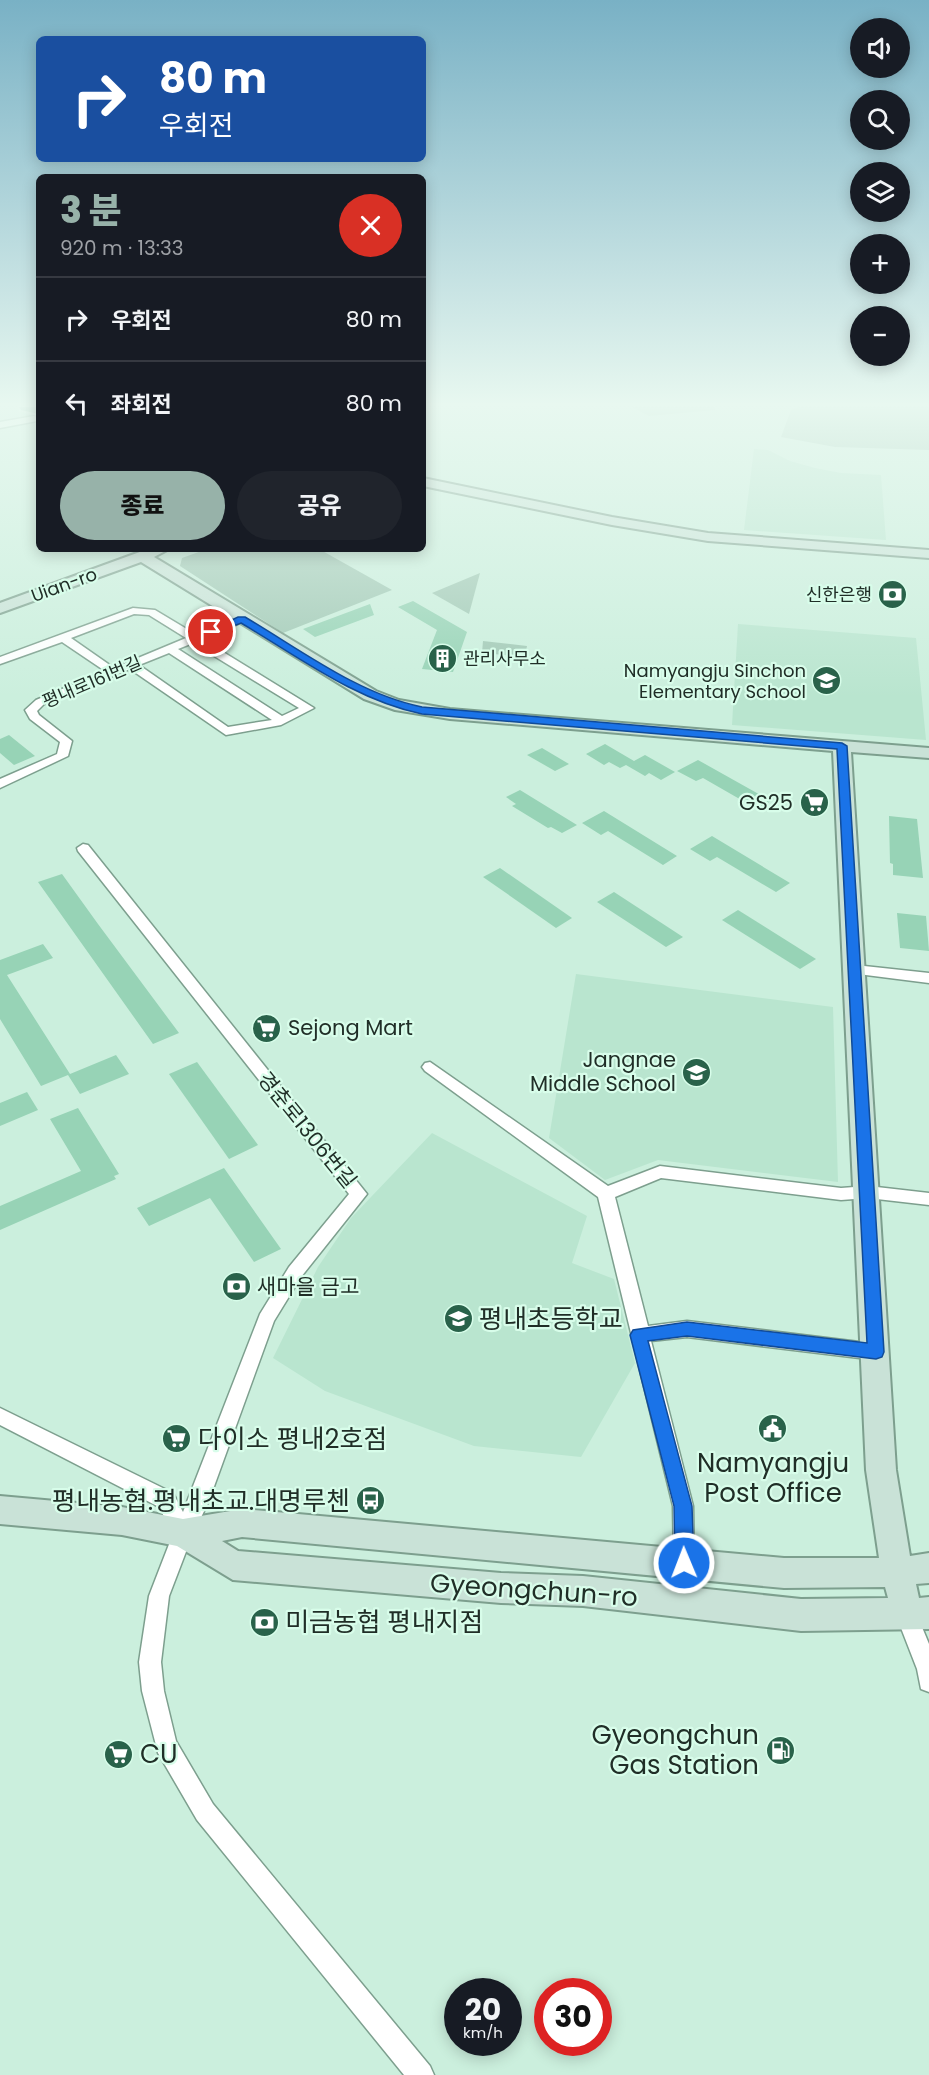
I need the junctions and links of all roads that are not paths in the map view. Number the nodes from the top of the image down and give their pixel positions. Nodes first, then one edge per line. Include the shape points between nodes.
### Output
1 (529, 504) edge
2 (153, 552) edge
3 (929, 554) edge
4 (142, 556) junction
5 (0, 608) edge
6 (242, 619) junction
7 (62, 637) junction
8 (196, 638) junction
9 (171, 649) junction
10 (0, 661) edge
11 (132, 665) junction
12 (113, 672) junction
13 (281, 721) junction
14 (842, 746) junction
15 (929, 753) edge
16 (0, 784) edge
17 (83, 848) dead end
18 (855, 970) junction
19 (929, 978) edge
20 (430, 1067) dead end
21 (868, 1192) junction
22 (606, 1194) junction
23 (929, 1199) edge
24 (639, 1335) junction
25 (876, 1352) junction
26 (0, 1416) edge
27 (0, 1510) edge
28 (183, 1533) junction
29 (684, 1563) junction
30 (929, 1568) edge
31 (898, 1572) junction
32 (918, 1614) edge
33 (929, 1681) edge
34 (422, 2075) edge

1 - 3 street via 696,535
2 - 4 street, Uian-ro
4 - 5 street, Uian-ro
4 - 6 street
6 - 8 street, 평내로161번길
6 - 14 street via 350,684 395,705 450,714
7 - 8 street via 133,610 151,612
7 - 10 street
7 - 12 street
8 - 9 street, 평내로161번길
8 - 13 street via 308,708
9 - 11 street, 평내로161번길
9 - 13 street
11 - 12 street, 평내로161번길
11 - 13 street via 226,730
12 - 16 street, 평내로161번길 via 40,702 31,711 66,741 62,756
14 - 15 street
14 - 18 street
17 - 28 street, 경춘로1306번길 via 359,1194 295,1272 266,1319 198,1503
18 - 19 street
18 - 21 street
20 - 22 street
21 - 22 street via 841,1194 660,1172
21 - 23 street
21 - 25 street
22 - 24 street
24 - 25 street via 687,1329
24 - 29 street via 683,1506
25 - 31 street via 881,1470
26 - 28 street via 166,1500
27 - 28 street, Gyeongchun-ro via 122,1521
28 - 29 street, Gyeongchun-ro via 242,1523
28 - 32 street, Gyeongchun-ro via 233,1565 501,1588 583,1591 801,1615
28 - 34 street via 159,1596 150,1662 166,1745 205,1812
29 - 31 street, Gyeongchun-ro via 784,1573
30 - 31 street, Gyeongchun-ro
31 - 32 street
32 - 33 street

